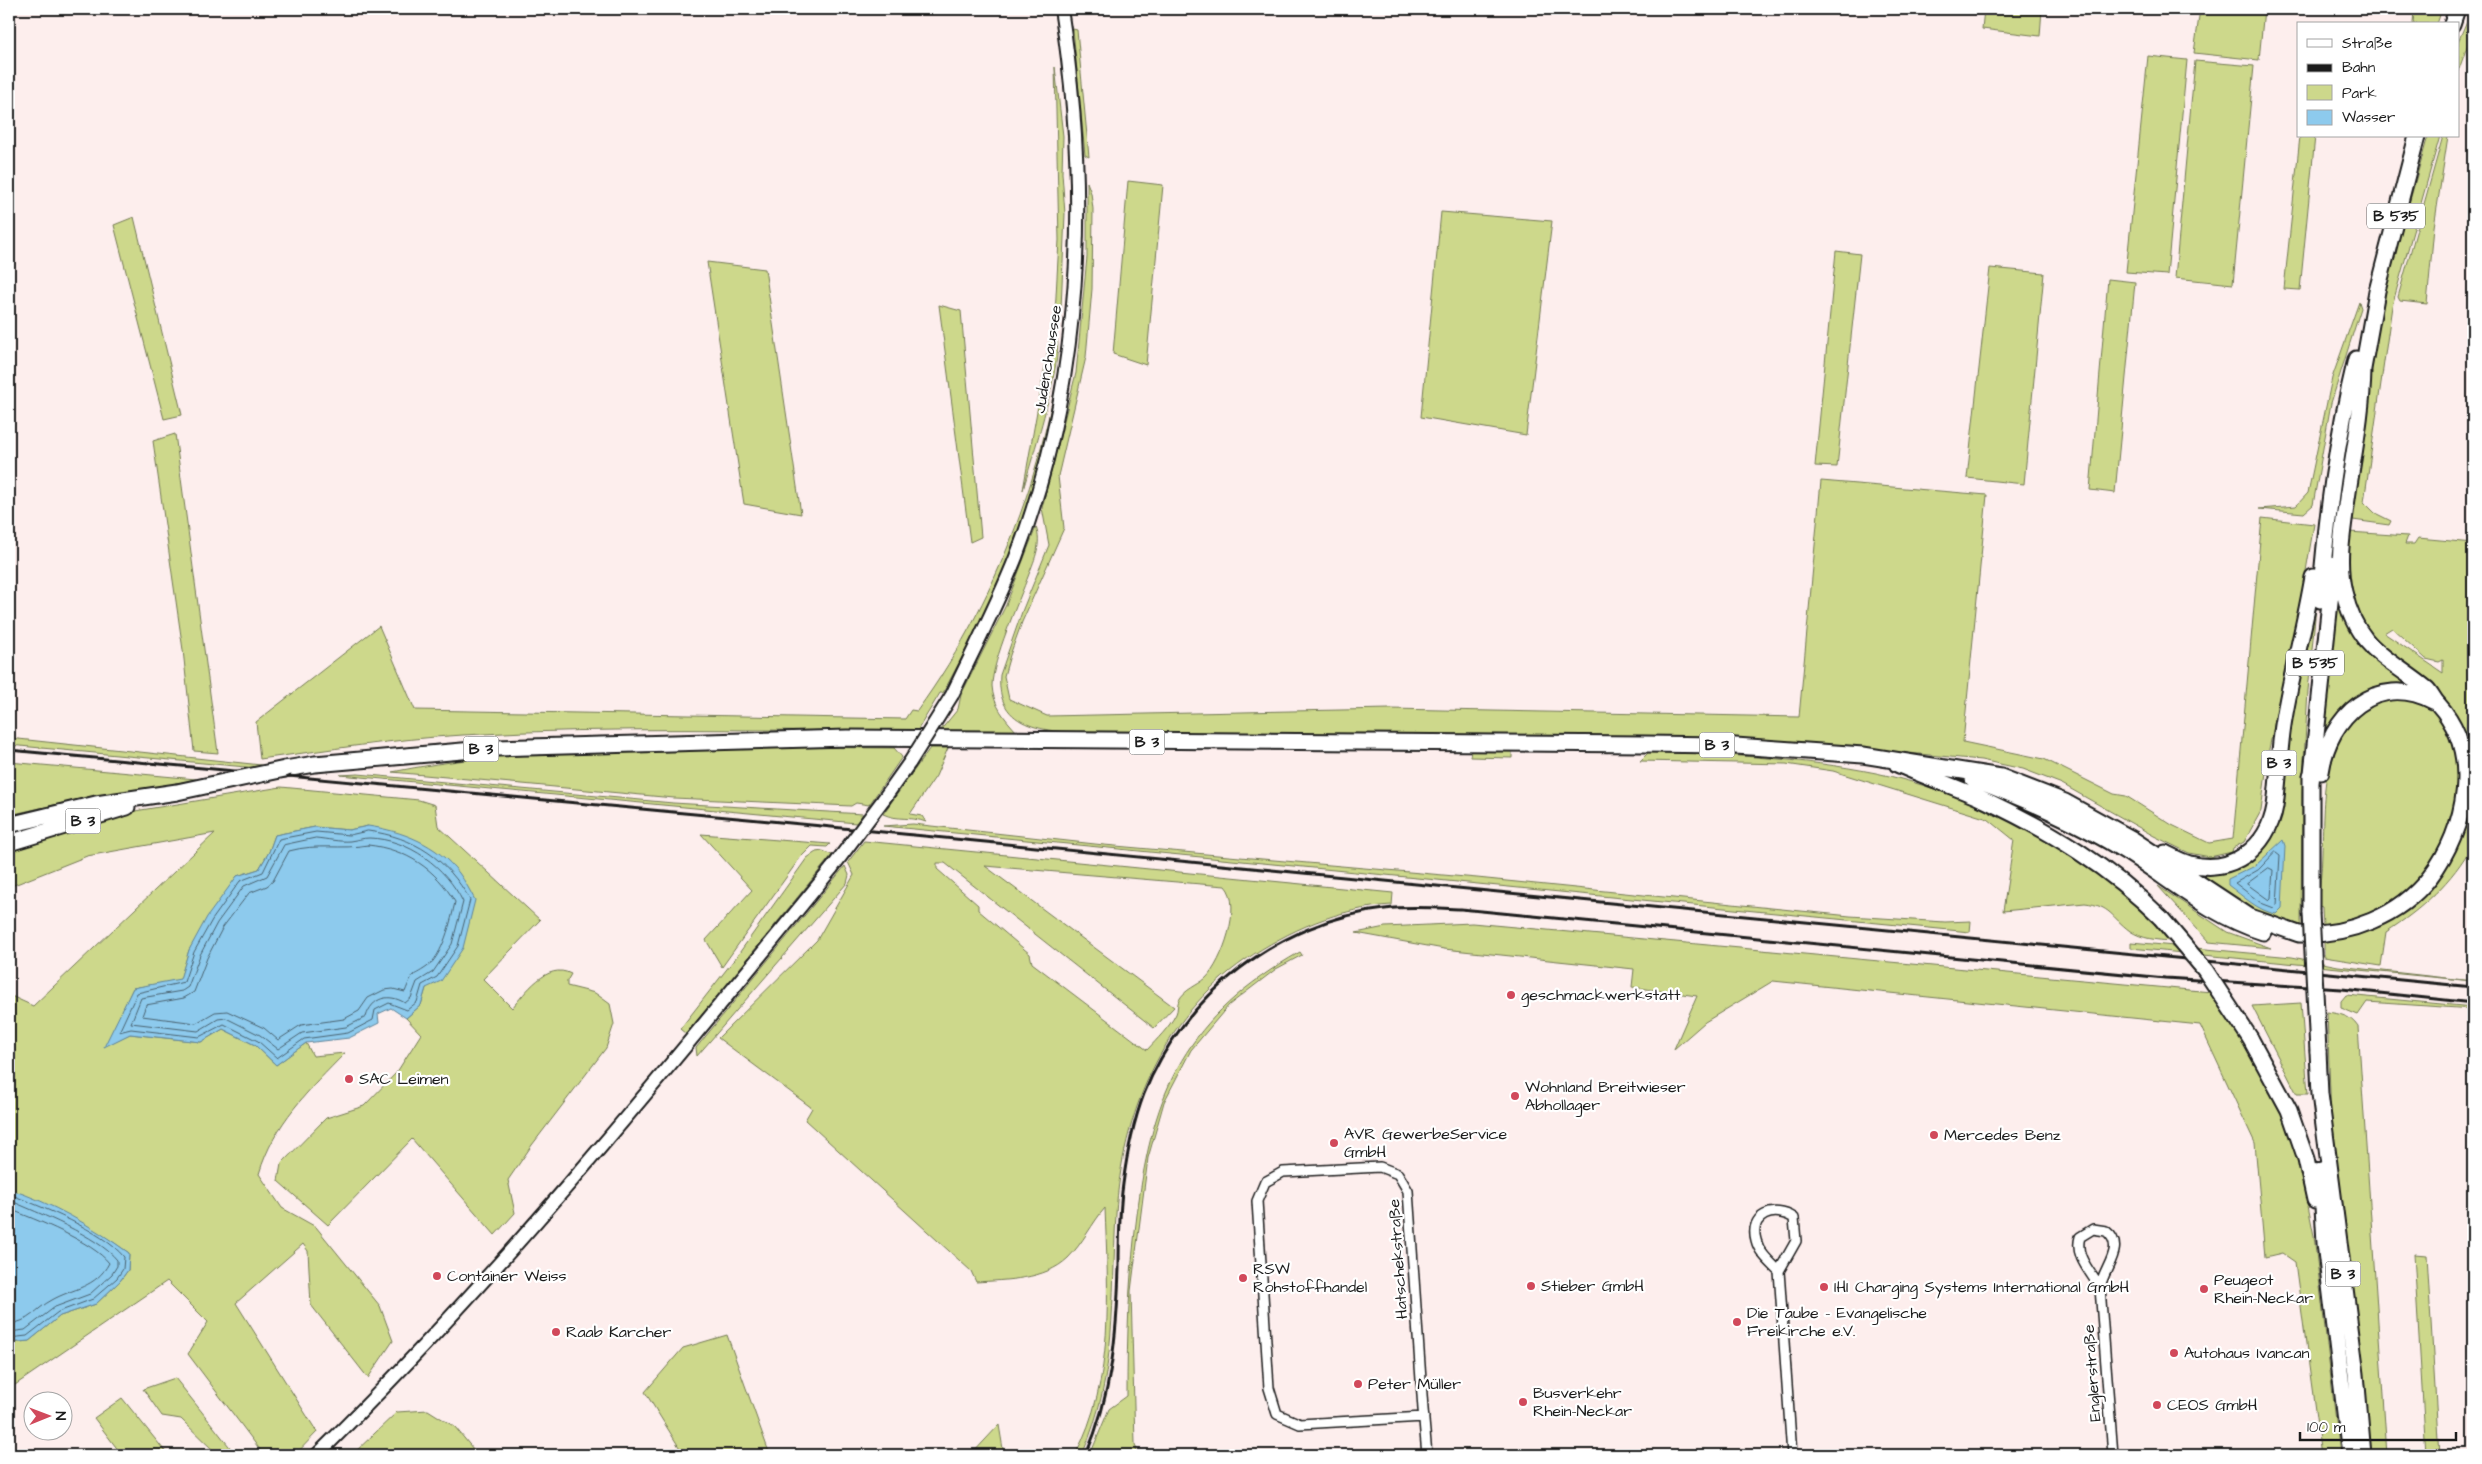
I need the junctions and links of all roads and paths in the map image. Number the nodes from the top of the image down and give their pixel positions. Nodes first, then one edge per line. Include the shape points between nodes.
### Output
1 (1061, 9) edge
2 (2457, 9) edge
3 (2453, 22) edge
4 (2416, 138) edge
5 (2376, 295) junction
6 (2334, 527) junction
7 (2436, 702) junction
8 (1879, 757) junction
9 (1948, 769) junction
10 (156, 796) junction
11 (2311, 802) junction
12 (9, 824) edge
13 (2132, 839) junction
14 (9, 843) edge
15 (2299, 934) junction
16 (2320, 1094) junction
17 (2325, 1243) junction
18 (1779, 1271) junction
19 (2100, 1288) junction
20 (1424, 1416) junction
21 (317, 1455) edge
22 (1427, 1455) edge
23 (1792, 1455) edge
24 (2113, 1455) edge
25 (2350, 1455) edge
26 (2363, 1455) edge

1 - 21 main road, Judenchaussee, bridge via 1078,174 1077,260 1071,336 1049,451 1031,513 998,601 952,695 910,762 832,868 664,1073 504,1258 412,1359
2 - 3 main road
4 - 5 main road, B 535
5 - 6 main road, B 535
5 - 6 main road, B 535 via 2357,353 2334,455
6 - 7 main road, B 535 via 2343,591 2364,640 2428,690
6 - 11 main road, B 535 via 2311,724
6 - 13 main road, B 3 via 2316,563 2289,690 2282,727 2275,808 2256,848 2229,865 2211,867 2189,864
7 - 11 main road, B 3 via 2404,691 2389,691 2367,698 2354,708 2331,739
7 - 15 main road, B 3 via 2456,728 2466,773 2460,820 2441,863 2414,895 2375,920 2326,934
8 - 9 main road, B 3
8 - 10 main road, B 3, bridge via 1721,745 848,738 496,748 315,764
8 - 17 main road, B 3, bridge via 1984,800 2055,836 2123,882 2161,918 2206,970 2278,1086 2299,1134
9 - 13 main road, B 3 via 2001,776 2034,788
9 - 15 main road, B 3 via 2030,802 2090,831 2232,921 2267,934
10 - 12 main road, B 3 via 96,804
10 - 14 main road, B 3
11 - 16 main road, B 3, bridge via 2311,913
13 - 15 main road, B 3 via 2250,918
16 - 17 main road, B 3
16 - 26 main road, B 3 via 2356,1374
17 - 25 main road, B 3
18 - 18 street via 1796,1241 1797,1229 1794,1218 1784,1212 1773,1211 1758,1222 1755,1236 1762,1253
18 - 23 street
19 - 19 street, Englerstraße via 2113,1258 2115,1242 2106,1231 2093,1229 2080,1237 2079,1254
19 - 24 street, Englerstraße
20 - 20 street, Hatschekstraße via 1408,1191 1398,1174 1380,1167 1283,1172 1266,1182 1257,1201 1269,1388 1277,1414 1300,1424
20 - 22 street, Hatschekstraße

